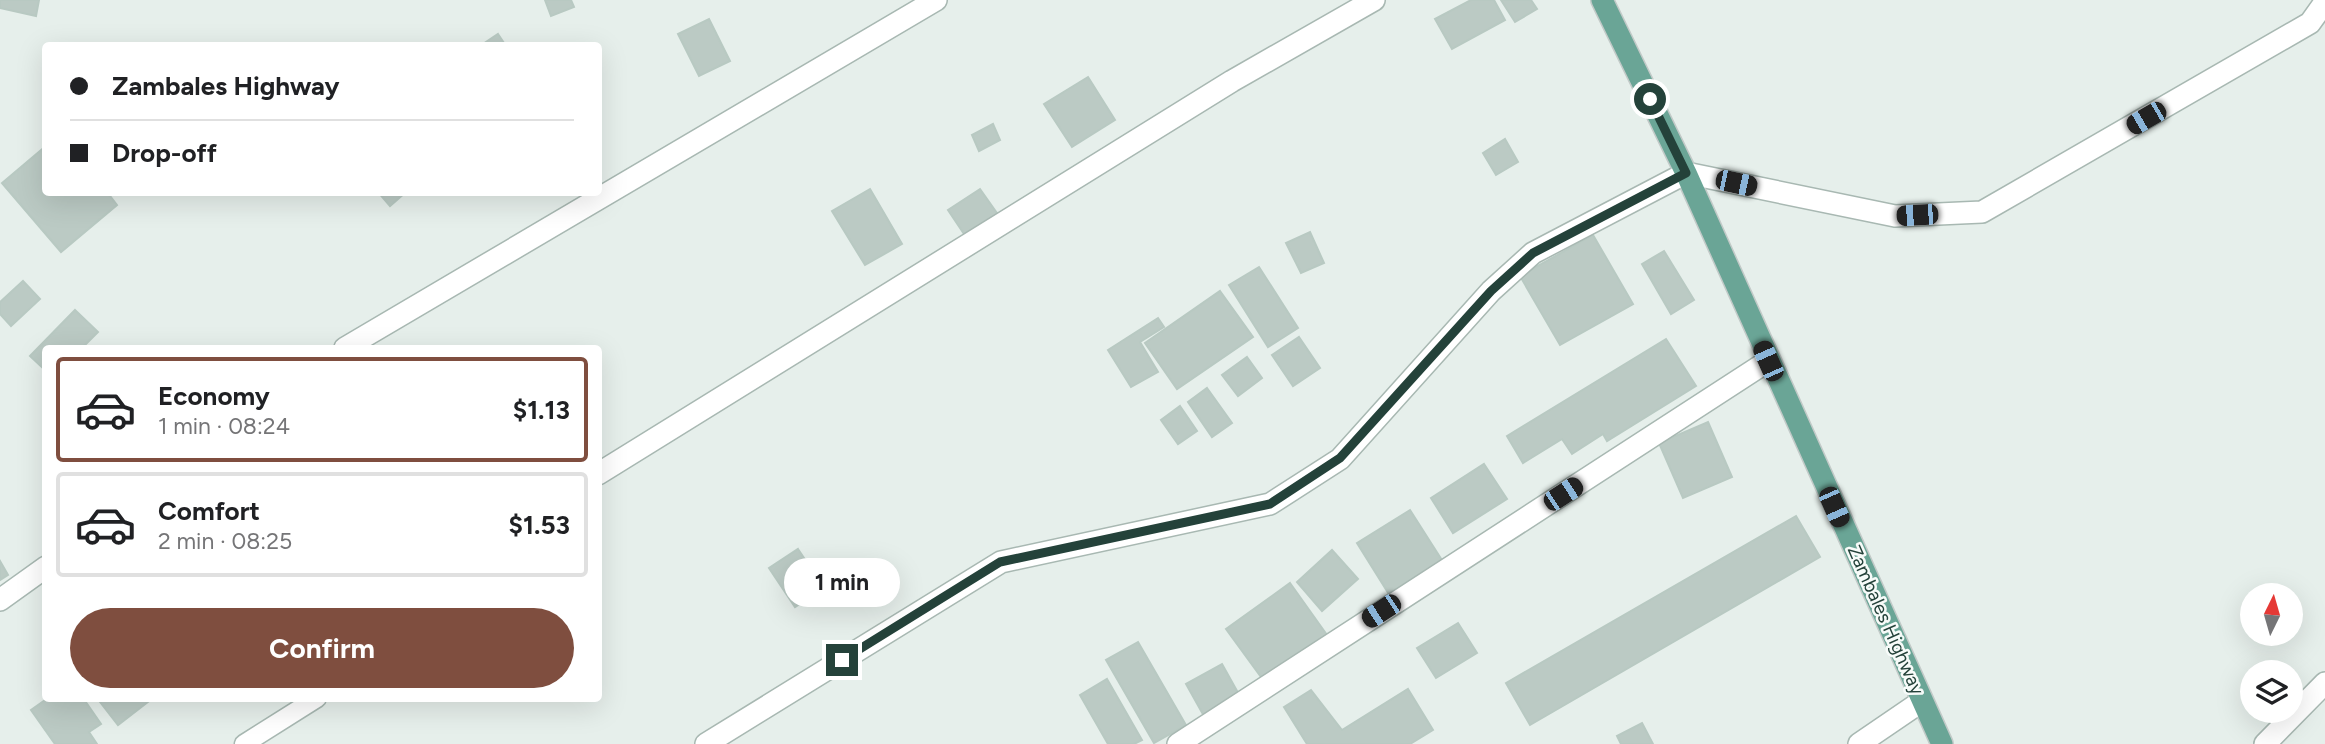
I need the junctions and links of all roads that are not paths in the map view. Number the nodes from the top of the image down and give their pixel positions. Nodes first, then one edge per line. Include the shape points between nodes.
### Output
1 (936, 0) edge
2 (1374, 0) edge
3 (1602, 0) edge
4 (2325, 2) edge
5 (1686, 173) junction
6 (350, 345) edge
7 (1768, 361) junction
8 (602, 472) edge
9 (42, 570) edge
10 (0, 600) edge
11 (2325, 683) edge
12 (1922, 701) junction
13 (311, 702) edge
14 (244, 744) edge
15 (706, 744) edge
16 (1178, 744) edge
17 (1859, 744) edge
18 (1942, 744) edge
19 (2265, 744) edge

1 - 6 street
2 - 8 street via 1232,81
3 - 5 main road, Zambales Highway
4 - 5 street via 2310,23 1982,212 1895,216
5 - 7 main road, Zambales Highway
5 - 15 street via 1533,253 1491,291 1340,458 1270,504 1000,562
7 - 12 main road, Zambales Highway
7 - 16 street
9 - 10 street
11 - 19 street
12 - 17 street
12 - 18 main road, Zambales Highway
13 - 14 lane

